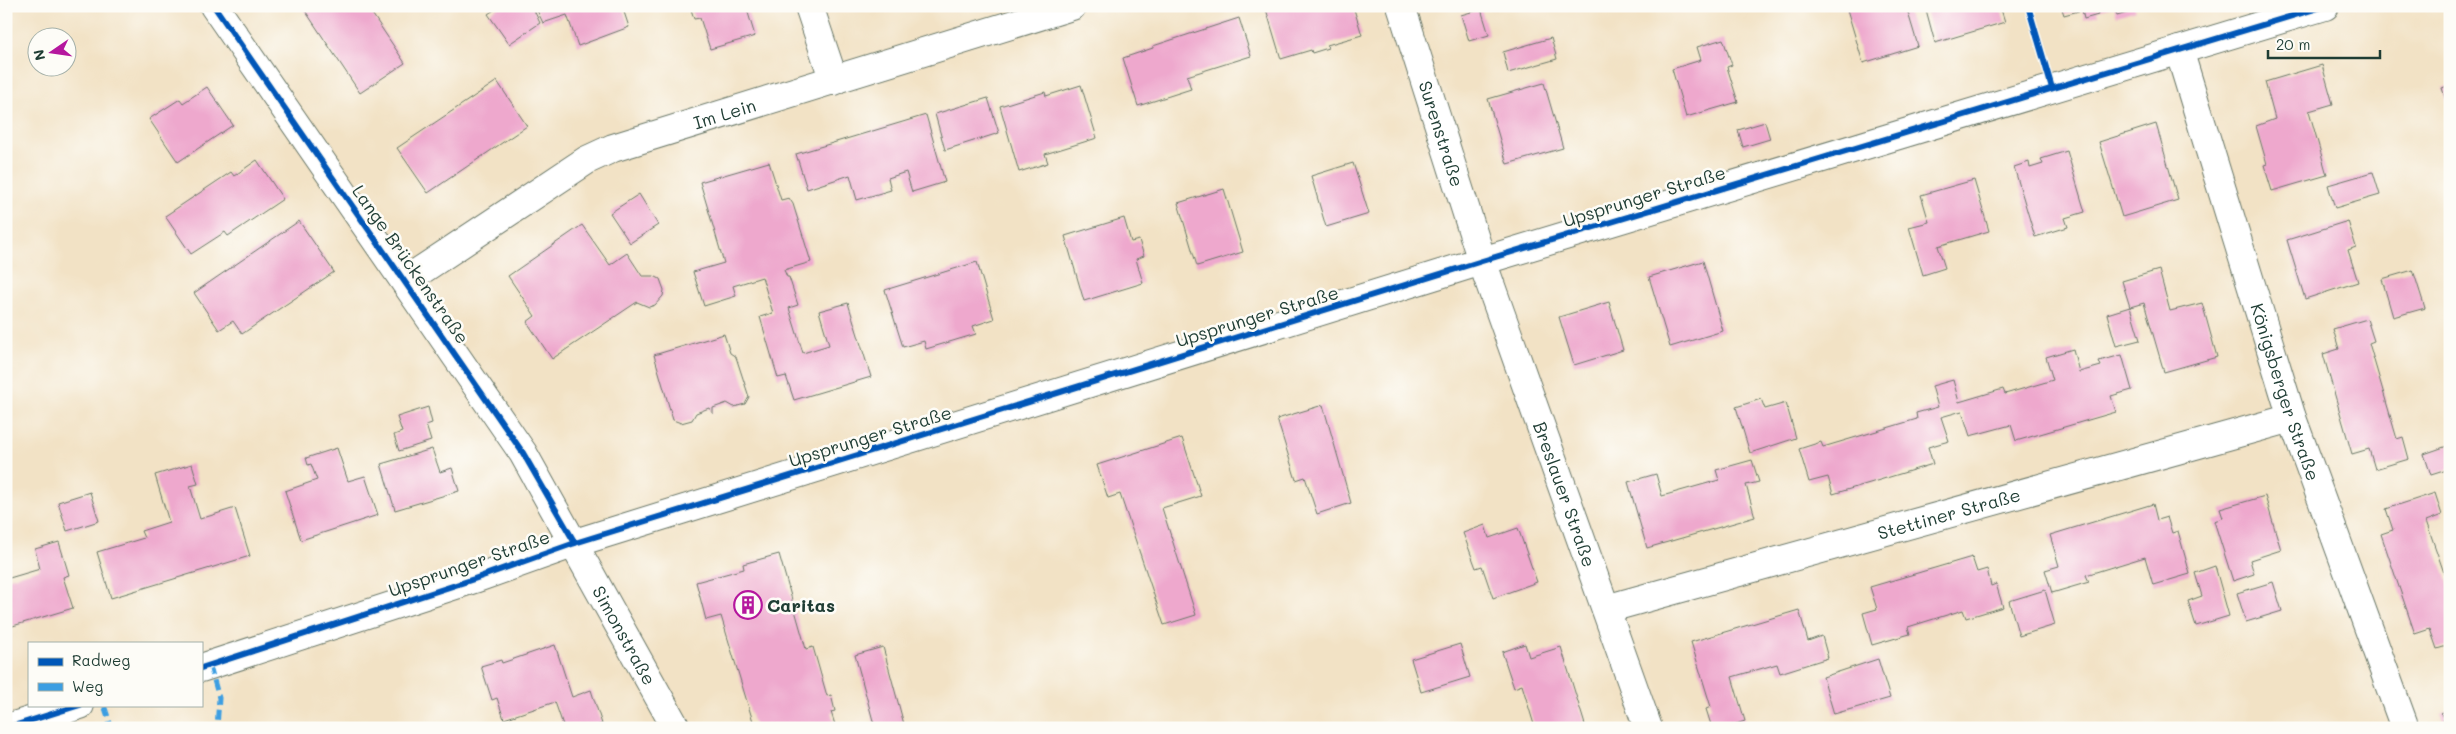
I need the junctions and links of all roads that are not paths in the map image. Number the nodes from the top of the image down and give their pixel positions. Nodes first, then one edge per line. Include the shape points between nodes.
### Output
1 (214, 6) edge
2 (809, 6) edge
3 (1072, 6) edge
4 (1401, 6) edge
5 (2325, 6) edge
6 (2179, 50) junction
7 (834, 81) junction
8 (1482, 261) junction
9 (405, 281) junction
10 (2292, 418) junction
11 (575, 543) junction
12 (1606, 609) junction
13 (202, 668) edge
14 (77, 706) edge
15 (7, 728) edge
16 (676, 728) edge
17 (1648, 728) edge
18 (2405, 728) edge

1 - 9 street, Lange Brückenstraße
2 - 7 street
3 - 7 street, Im Lein
4 - 8 street, Surenstraße
5 - 6 street, Upsprunger Straße
6 - 8 street, Upsprunger Straße
6 - 10 street, Königsberger Straße
7 - 9 street, Im Lein via 612,148 587,160
8 - 11 street, Upsprunger Straße
8 - 12 street, Breslauer Straße
9 - 11 street, Lange Brückenstraße via 523,453
10 - 12 street, Stettiner Straße
10 - 18 street, Königsberger Straße
11 - 13 street, Upsprunger Straße
11 - 16 street, Simonstraße
12 - 17 street, Breslauer Straße
14 - 15 street

